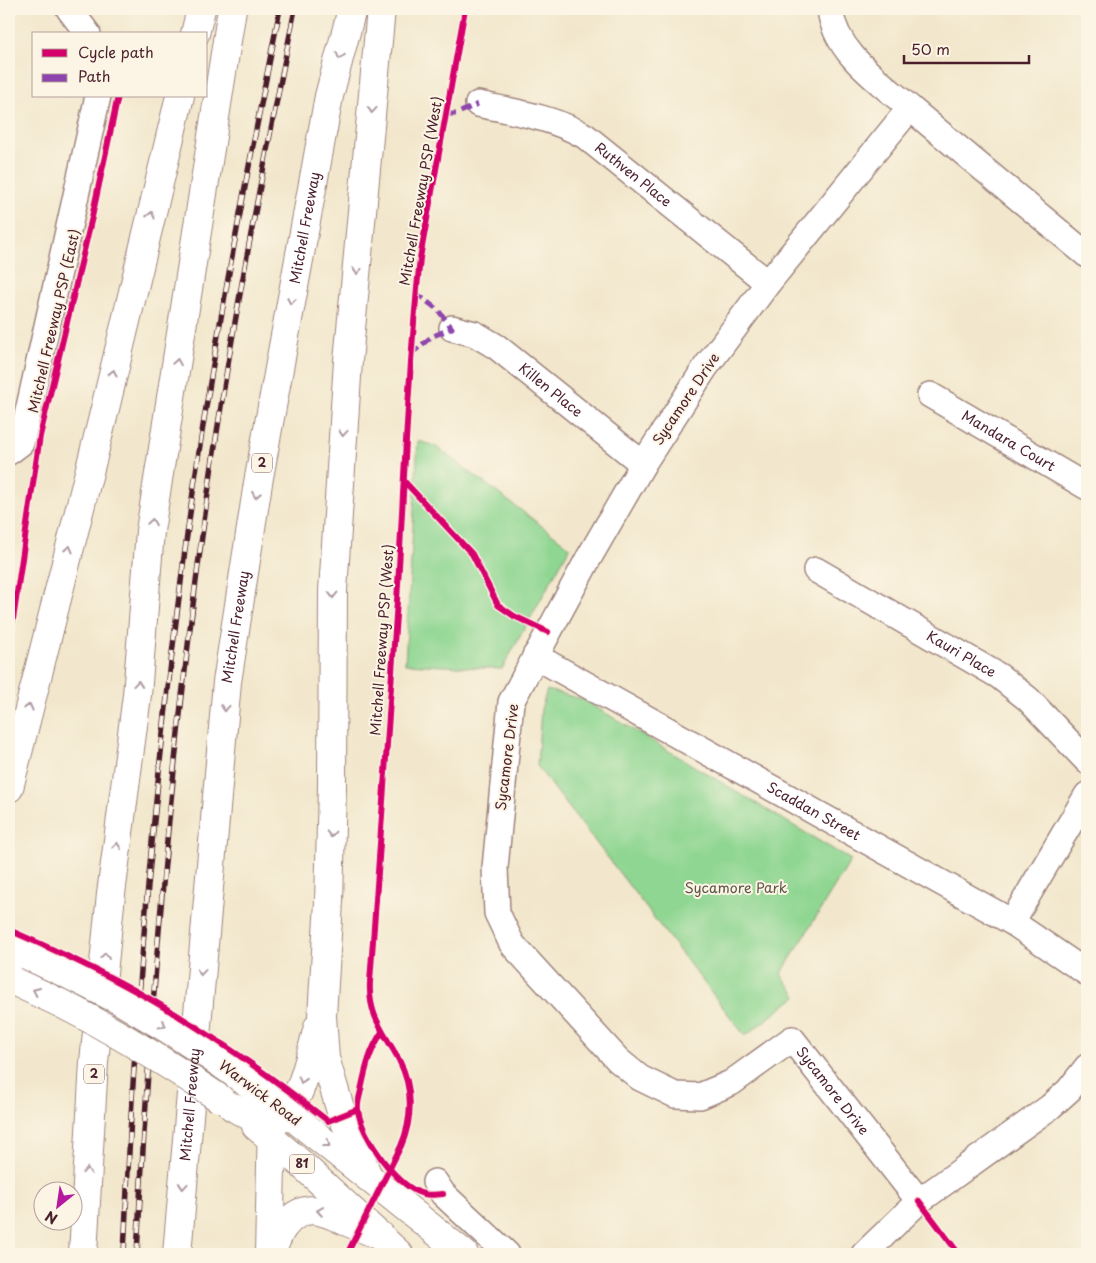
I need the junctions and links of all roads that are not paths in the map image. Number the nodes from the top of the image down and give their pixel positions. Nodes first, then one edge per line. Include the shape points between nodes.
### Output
1 (69, 9) edge
2 (201, 9) edge
3 (232, 9) edge
4 (352, 9) edge
5 (381, 9) edge
6 (830, 9) edge
7 (86, 32) edge
8 (195, 32) edge
9 (98, 98) edge
10 (180, 98) edge
11 (478, 104) dead end
12 (910, 108) junction
13 (1087, 255) edge
14 (768, 283) junction
15 (452, 328) dead end
16 (930, 395) dead end
17 (9, 452) edge
18 (642, 464) junction
19 (1087, 488) edge
20 (816, 570) dead end
21 (535, 656) junction
22 (1087, 761) edge
23 (9, 788) edge
24 (1087, 795) edge
25 (1012, 922) junction
26 (11, 949) edge
27 (1087, 973) edge
28 (10, 978) edge
29 (322, 1016) junction
30 (1087, 1067) edge
31 (278, 1125) junction
32 (368, 1176) junction
33 (919, 1201) junction
34 (419, 1218) junction
35 (390, 1245) edge
36 (83, 1254) edge
37 (177, 1254) edge
38 (270, 1254) edge
39 (464, 1254) edge
40 (507, 1254) edge
41 (864, 1254) edge

1 - 7 street
2 - 8 main road
36 -> 3 main road, 2 via 95,1052 111,894 137,695 150,531
4 -> 37 main road, Mitchell Freeway / 2 via 329,96 258,483 227,682
5 -> 29 main road via 348,361 333,591 329,902
6 - 12 street via 843,44 853,58
9 - 17 street via 21,443
23 -> 10 main road
11 - 14 street, Ruthven Place via 549,120 585,136
12 - 13 street
12 - 14 street, Sycamore Drive
14 - 18 street, Sycamore Drive via 705,368
15 - 18 street, Killen Place via 475,334 497,347
16 - 19 street, Mandara Court
18 - 21 street, Sycamore Drive
20 - 22 street, Kauri Place via 999,676 1028,699
21 - 25 street, Scaddan Street
21 - 33 street, Sycamore Drive via 511,702 495,868 497,913 512,944 618,1060 640,1078 675,1095 700,1096 731,1083 792,1039
24 - 25 street
25 - 27 street, Scaddan Street
26 -> 31 main road, Warwick Road / 81, bridge via 128,1005 173,1032 256,1088
31 -> 28 main road, Warwick Road / 81, bridge via 226,1103 102,1024
29 -> 31 main road via 297,1096
29 - 32 main road via 326,1058 342,1115
30 - 33 street via 1069,1090 1050,1106
31 -> 32 main road, Warwick Road / 81
31 - 35 main road, Warwick Road / 81
31 - 38 main road
32 - 34 main road, Warwick Road / 81
33 - 41 street
34 - 39 main road, Warwick Road / 81
34 - 40 street via 439,1188
35 -> 38 main road via 329,1213 309,1210 292,1217 283,1227

